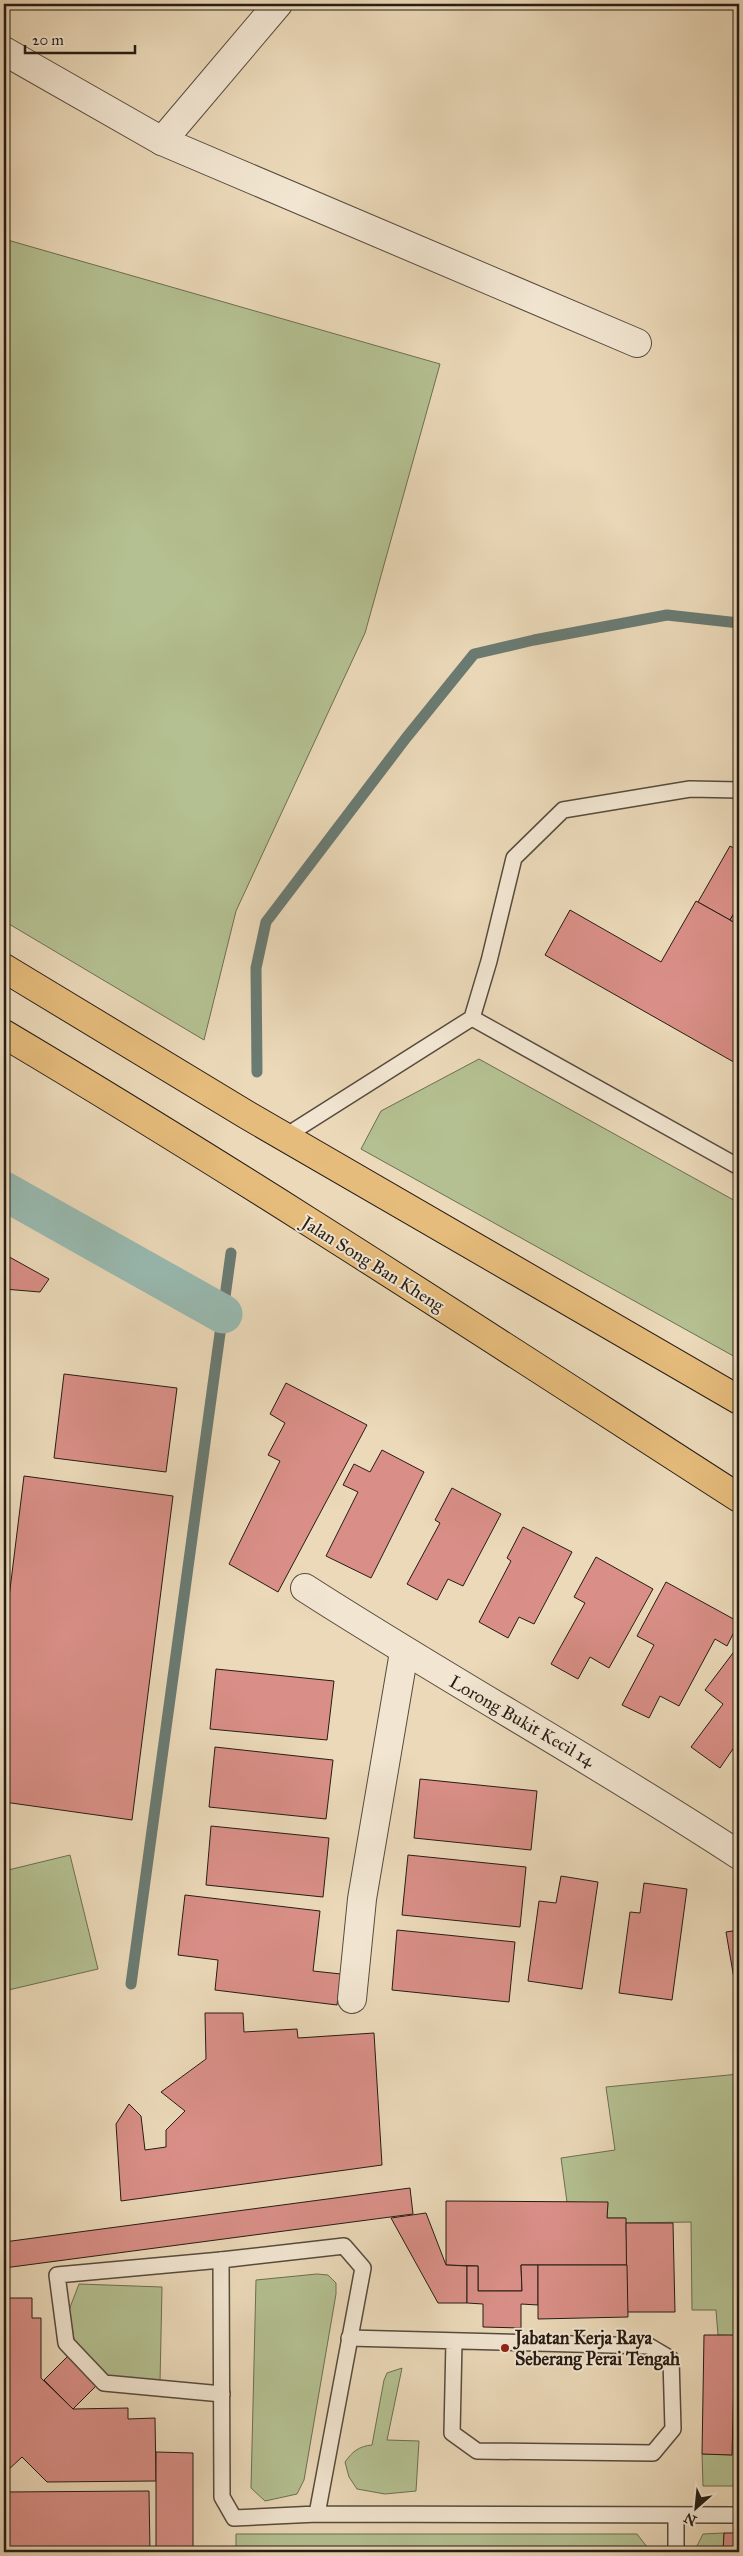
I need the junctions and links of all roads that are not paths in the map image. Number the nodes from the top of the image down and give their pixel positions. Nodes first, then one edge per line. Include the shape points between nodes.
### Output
1 (278, 4) edge
2 (4, 51) edge
3 (162, 141) junction
4 (637, 343) dead end
5 (739, 790) edge
6 (4, 968) edge
7 (472, 1018) junction
8 (4, 1034) edge
9 (284, 1137) junction
10 (739, 1167) edge
11 (739, 1400) edge
12 (739, 1498) edge
13 (305, 1588) dead end
14 (404, 1652) junction
15 (739, 1855) edge
16 (352, 2000) dead end
17 (221, 2260) junction
18 (349, 2338) junction
19 (454, 2341) junction
20 (222, 2394) junction
21 (317, 2514) junction
22 (739, 2515) edge
23 (676, 2516) junction
24 (676, 2552) edge

1 - 3 street
2 - 3 street
3 - 4 street
5 - 7 lane via 690,789 563,810 514,858
6 - 9 main road
7 - 9 lane
7 - 10 lane
8 - 12 main road, Jalan Song Ban Kheng via 457,1317
9 - 11 main road
13 - 14 street, Lorong Bukit Kecil 14
14 - 15 street, Lorong Bukit Kecil 14 via 646,1794
14 - 16 street via 362,1899
17 - 18 lane via 344,2246 363,2268
17 - 20 lane
17 - 20 lane via 58,2274 66,2343 104,2382
18 - 19 lane
18 - 21 lane
19 - 19 lane via 649,2346 671,2358 673,2429 653,2453 477,2451 452,2434
20 - 21 lane via 222,2497 234,2518
21 - 23 lane
22 - 23 lane
23 - 24 lane

